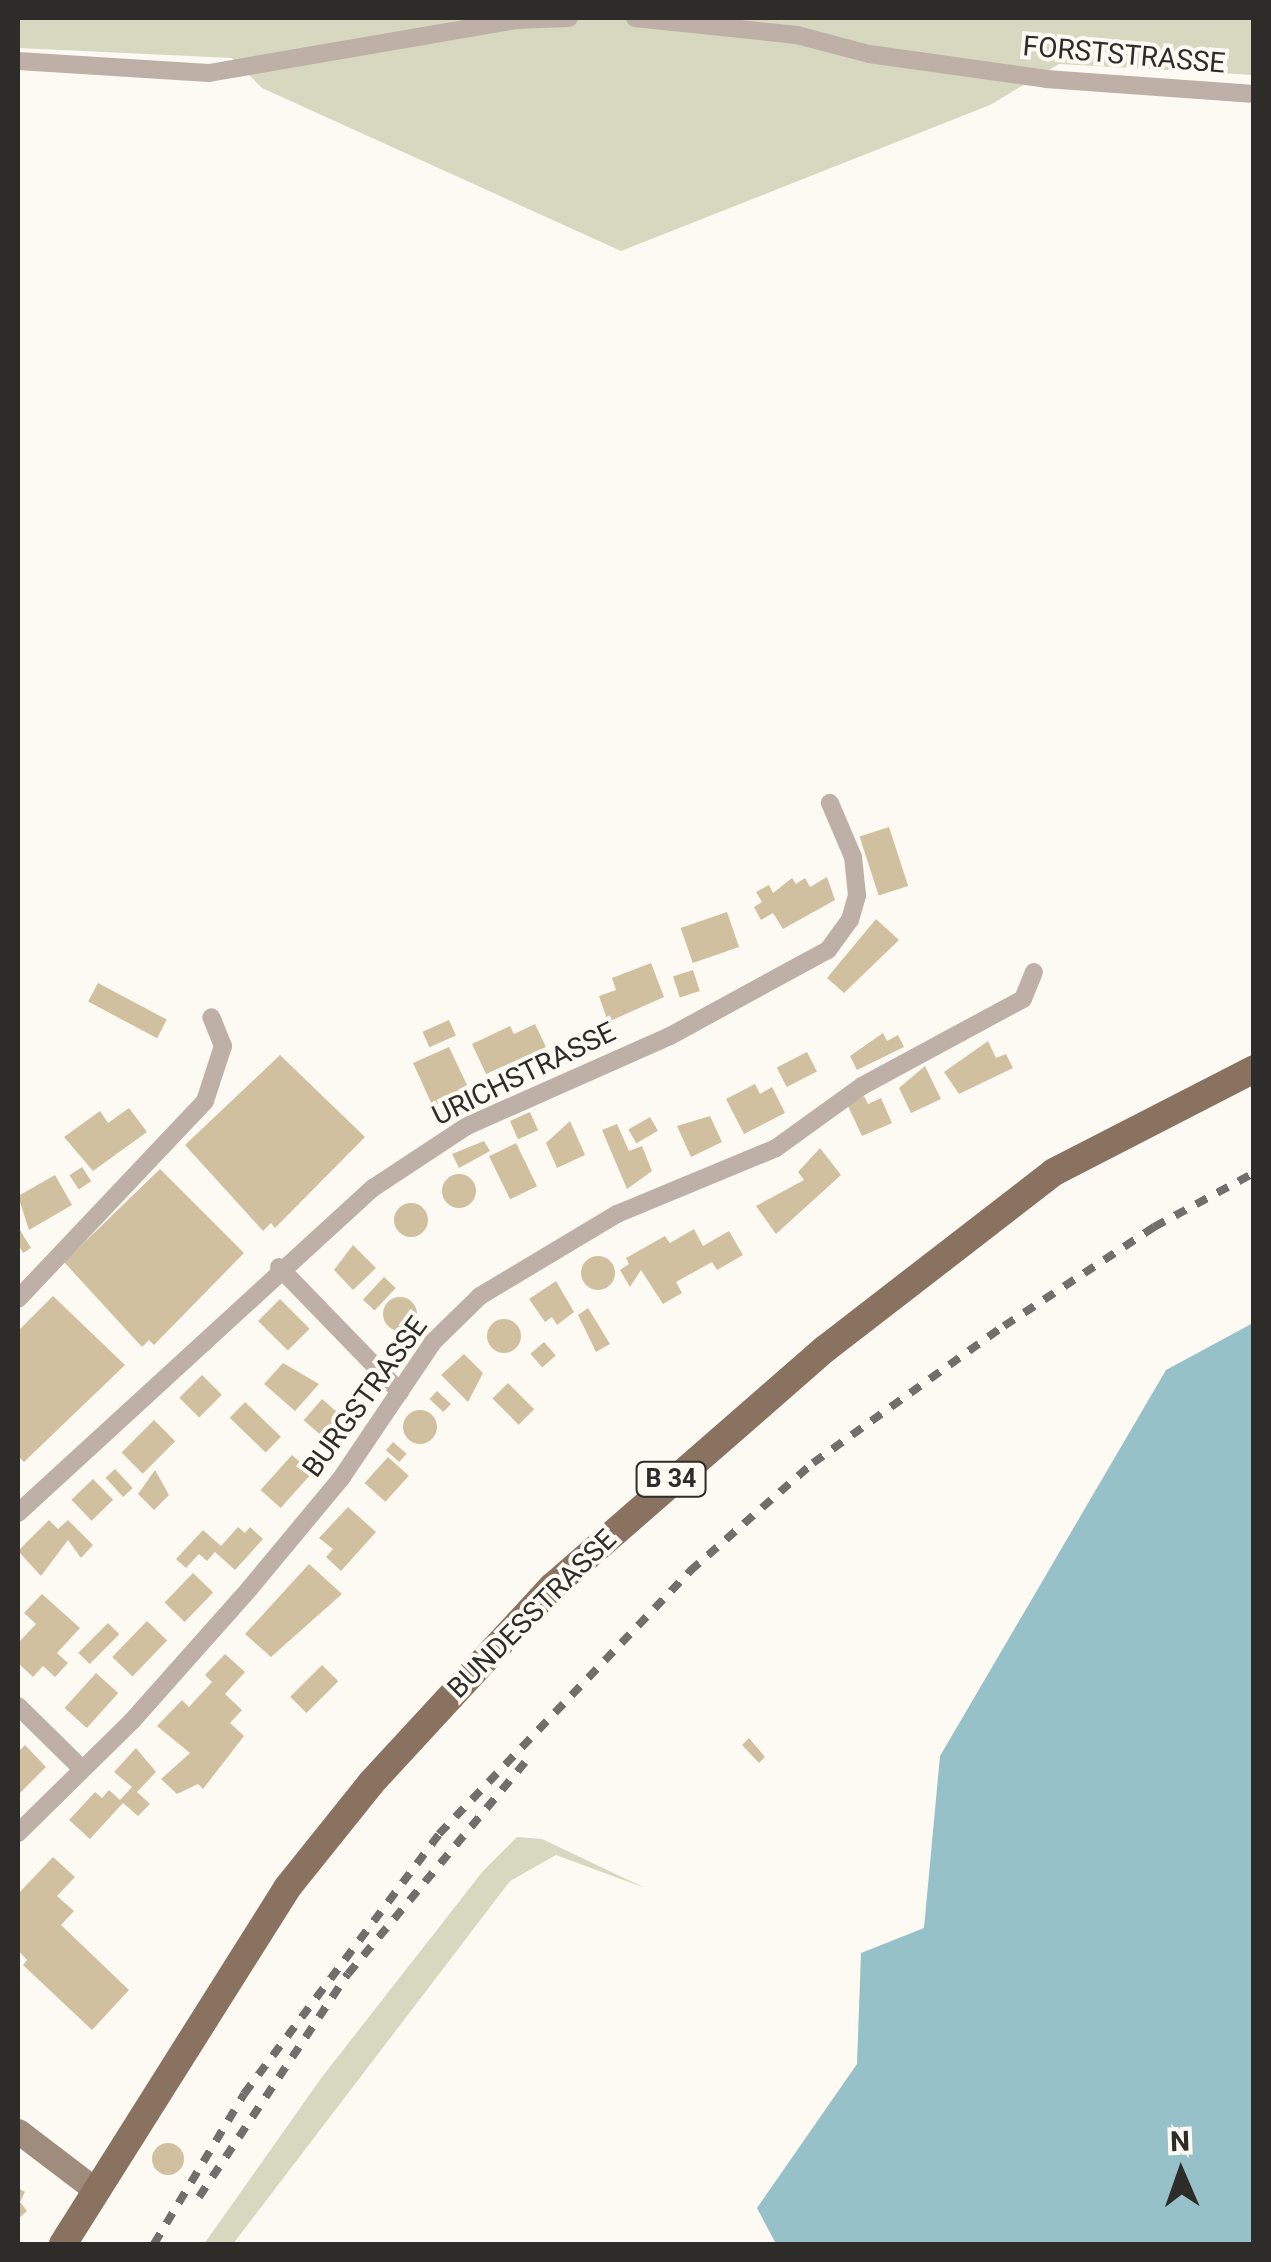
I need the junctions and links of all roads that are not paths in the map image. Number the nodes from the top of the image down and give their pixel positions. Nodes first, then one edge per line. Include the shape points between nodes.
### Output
1 (569, 18) edge
2 (635, 18) edge
3 (18, 62) edge
4 (1254, 94) edge
5 (830, 803) dead end
6 (1034, 972) dead end
7 (211, 1017) dead end
8 (1254, 1069) edge
9 (279, 1267) junction
10 (18, 1298) edge
11 (400, 1392) junction
12 (18, 1513) edge
13 (18, 1706) edge
14 (80, 1767) junction
15 (18, 1833) edge
16 (18, 2131) edge
17 (94, 2188) junction
18 (63, 2244) edge

1 - 3 street via 516,20 208,72
2 - 4 street, FORSTSTRASSE via 797,36 869,54 1046,78
5 - 9 street, URICHSTRASSE via 853,857 856,895 850,920 828,950 670,1036 467,1126 372,1188
6 - 11 street, BURGSTRASSE via 1023,999 862,1086 776,1148 617,1214 480,1296 433,1342
7 - 10 street via 223,1046 204,1101
8 - 17 main road, BUNDESSTRASSE / B 34 via 1054,1172 811,1360 552,1586 370,1783 287,1888
9 - 11 street
9 - 12 street, URICHSTRASSE
11 - 14 street, BURGSTRASSE via 342,1477 250,1588 132,1721
13 - 14 street
14 - 15 street, BURGSTRASSE
16 - 17 street
17 - 18 main road, BUNDESSTRASSE / B 34

